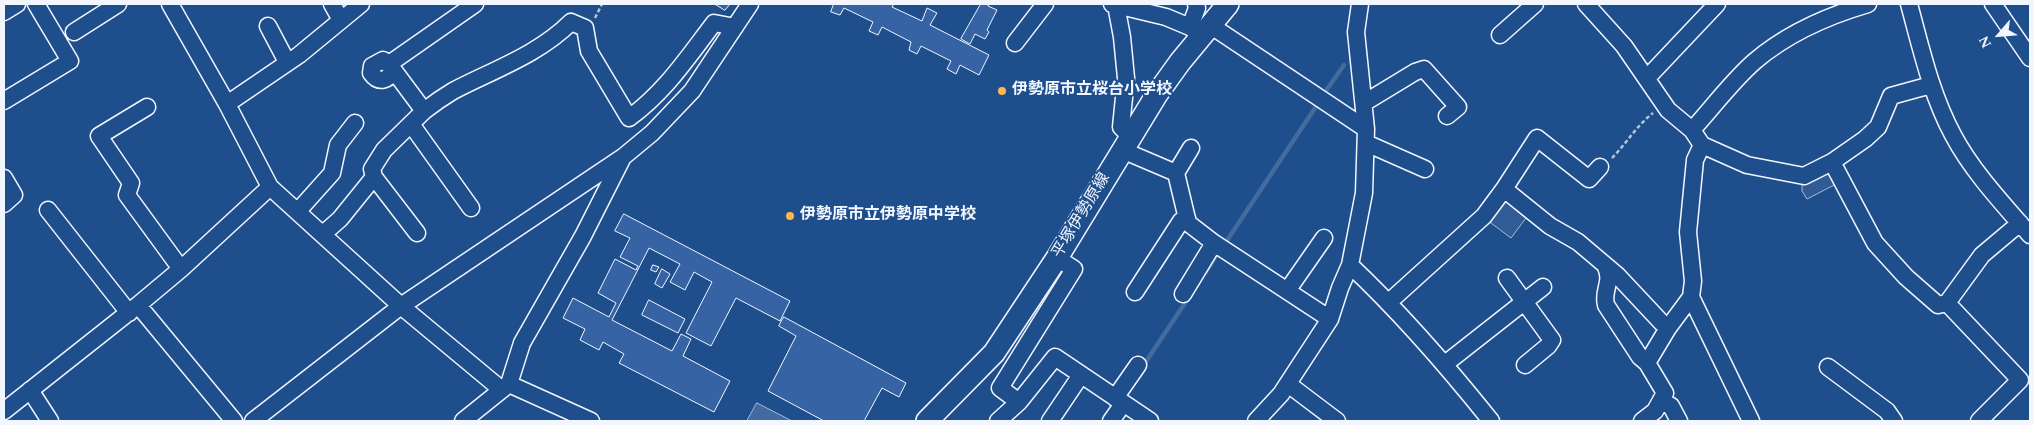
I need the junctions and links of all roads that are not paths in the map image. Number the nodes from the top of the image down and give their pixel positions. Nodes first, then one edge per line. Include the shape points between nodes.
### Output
1 (17, 4) edge
2 (36, 4) edge
3 (118, 4) edge
4 (170, 4) edge
5 (332, 4) edge
6 (361, 4) edge
7 (475, 4) edge
8 (750, 4) edge
9 (1045, 4) edge
10 (1114, 4) edge
11 (1196, 4) edge
12 (1228, 4) edge
13 (1360, 4) edge
14 (1535, 4) edge
15 (1586, 4) edge
16 (1717, 4) edge
17 (1868, 4) edge
18 (1909, 4) edge
19 (1994, 4) edge
20 (4, 12) edge
21 (341, 20) junction
22 (268, 26) dead end
23 (735, 27) junction
24 (1200, 29) junction
25 (74, 32) dead end
26 (1500, 35) dead end
27 (1015, 43) dead end
28 (2030, 58) edge
29 (287, 62) junction
30 (1647, 78) junction
31 (1930, 85) junction
32 (4, 101) edge
33 (1364, 103) junction
34 (227, 104) junction
35 (146, 107) dead end
36 (1456, 109) dead end
37 (424, 111) junction
38 (355, 123) dead end
39 (411, 124) junction
40 (1692, 130) junction
41 (1366, 136) junction
42 (1126, 143) junction
43 (1702, 145) junction
44 (1191, 148) dead end
45 (623, 157) junction
46 (1832, 162) junction
47 (1600, 167) road end
48 (1425, 169) dead end
49 (1176, 173) junction
50 (374, 176) junction
51 (4, 178) edge
52 (270, 186) junction
53 (1504, 188) junction
54 (4, 204) edge
55 (471, 208) dead end
56 (48, 210) dead end
57 (298, 210) junction
58 (1187, 218) junction
59 (2025, 229) edge
60 (417, 233) dead end
61 (324, 234) junction
62 (1324, 238) dead end
63 (1214, 243) junction
64 (1057, 258) junction
65 (1350, 265) junction
66 (1606, 267) junction
67 (181, 269) junction
68 (1507, 278) dead end
69 (1543, 287) dead end
70 (1287, 290) junction
71 (1135, 292) dead end
72 (1183, 294) dead end
73 (1691, 297) junction
74 (1524, 301) junction
75 (1389, 302) junction
76 (1947, 303) junction
77 (401, 306) junction
78 (134, 309) junction
79 (1330, 319) junction
80 (1662, 323) dead end
81 (1647, 363) junction
82 (1445, 364) junction
83 (1138, 365) dead end
84 (1525, 365) dead end
85 (1828, 367) dead end
86 (1081, 375) junction
87 (1288, 384) junction
88 (505, 387) junction
89 (30, 390) junction
90 (1661, 400) junction
91 (1119, 401) junction
92 (1019, 402) junction
93 (4, 411) edge
94 (1985, 419) edge
95 (50, 421) edge
96 (234, 421) edge
97 (253, 421) edge
98 (463, 421) edge
99 (591, 421) edge
100 (927, 421) edge
101 (998, 421) edge
102 (1050, 421) edge
103 (1111, 421) edge
104 (1150, 421) edge
105 (1256, 421) edge
106 (1337, 421) edge
107 (1490, 421) edge
108 (1642, 421) edge
109 (1679, 421) edge
110 (1751, 421) edge
111 (1894, 421) edge

1 - 20 street
2 - 32 street via 70,61
3 - 25 street
4 - 34 street
5 - 21 street
6 - 21 street
7 - 37 street via 389,64
8 - 23 street
9 - 27 street
10 - 24 street
10 - 42 street via 1122,37 1126,78 1121,126
11 - 24 street
12 - 24 main road, 平塚伊勢原線
13 - 33 street via 1356,32
14 - 26 street
15 - 30 street via 1624,46
16 - 30 street
17 - 40 street via 1840,12 1788,36 1754,62
18 - 31 street
19 - 28 street
21 - 29 street
22 - 29 street
23 - 37 street via 714,23 671,81 629,118 589,51 585,28 571,22 538,49 451,92
23 - 45 street via 692,91 652,133
24 - 41 street
24 - 42 main road, 平塚伊勢原線
29 - 34 street
30 - 40 street via 1665,106
31 - 46 street via 1892,96 1878,127
31 - 59 street via 1973,166
33 - 36 street via 1424,69
33 - 41 street
34 - 52 street
35 - 67 street via 99,136 131,183 127,195
37 - 39 street
38 - 57 street via 334,138 332,173
39 - 50 street via 384,150 372,168
39 - 55 street via 467,190
40 - 43 street
41 - 48 street
41 - 65 street via 1364,193
42 - 49 street
42 - 64 main road, 平塚伊勢原線
43 - 46 street via 1747,165 1804,176
43 - 73 street via 1695,160 1688,232 1693,281
44 - 49 street
45 - 77 street
45 - 88 street via 583,236 522,343
46 - 76 street via 1875,243 1938,305
47 - 53 street via 1586,185 1537,138
49 - 58 street
50 - 60 street
50 - 61 street
51 - 54 street via 14,195
52 - 57 street
52 - 67 street
53 - 66 street via 1565,241 1578,242
53 - 75 street via 1484,216
56 - 78 street
57 - 61 street
58 - 63 street via 1188,223
58 - 71 street
59 - 76 street via 1982,255
61 - 77 street
62 - 70 street
63 - 70 street
63 - 72 street
64 - 92 street via 1074,269 1000,388
64 - 100 main road, 平塚伊勢原線 via 994,353
65 - 75 street
65 - 79 street
66 - 80 street
66 - 81 street via 1610,275 1604,298 1606,305
67 - 78 street
68 - 74 street
69 - 74 street
70 - 79 street
73 - 81 street
73 - 110 street
74 - 82 street
74 - 84 street via 1552,340
75 - 82 street
76 - 94 street via 2020,380
77 - 88 street
77 - 97 street
78 - 89 street
78 - 96 street
79 - 87 street
81 - 90 street via 1665,393
82 - 107 street
83 - 91 street
85 - 111 street via 1887,411
86 - 91 street
86 - 92 street via 1055,357
86 - 102 street
87 - 105 street
87 - 106 street
88 - 98 street
88 - 99 street
89 - 93 street
89 - 95 street
90 - 108 street via 1655,411
90 - 109 street via 1671,406
91 - 103 street
91 - 104 street
92 - 101 street

